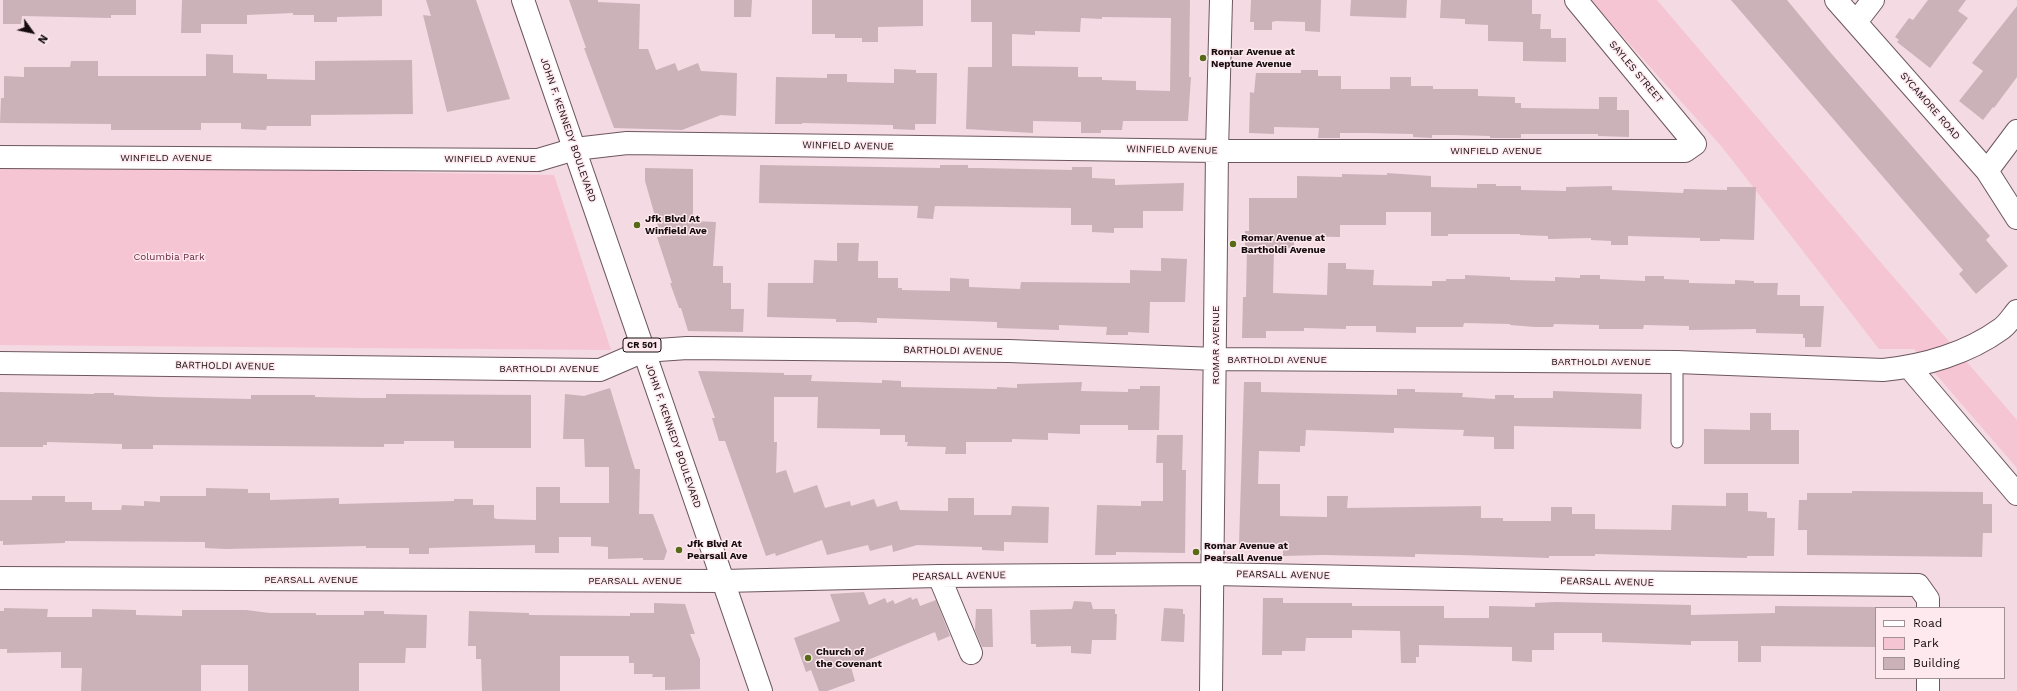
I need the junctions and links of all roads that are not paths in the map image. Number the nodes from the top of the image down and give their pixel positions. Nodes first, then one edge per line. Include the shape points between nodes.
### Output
1 (523, 0) edge
2 (1221, 0) edge
3 (1836, 0) edge
4 (1873, 0) edge
5 (1584, 3) edge
6 (1856, 22) junction
7 (2017, 131) edge
8 (1695, 144) joint
9 (575, 149) junction
10 (1217, 151) junction
11 (0, 156) edge
12 (1987, 171) junction
13 (2017, 218) edge
14 (2017, 311) edge
15 (644, 351) junction
16 (1216, 359) junction
17 (1677, 362) junction
18 (0, 363) edge
19 (1910, 367) junction
20 (1677, 442) dead end
21 (2017, 494) edge
22 (1214, 574) junction
23 (939, 576) junction
24 (0, 578) edge
25 (724, 581) junction
26 (1928, 607) edge
27 (972, 653) dead end
28 (1928, 679) edge
29 (761, 691) edge
30 (1211, 691) edge
31 (1928, 691) edge

1 - 9 street, JOHN F. KENNEDY BOULEVARD / CR 501
2 - 10 street, ROMAR AVENUE
3 - 6 street, SYCAMORE ROAD
4 - 6 street
5 - 8 street, SAYLES STREET
6 - 12 street, SYCAMORE ROAD
7 - 12 street
8 - 10 street, WINFIELD AVENUE via 1686,151
9 - 10 street, WINFIELD AVENUE via 627,143
9 - 11 street, WINFIELD AVENUE via 538,160
9 - 15 street, JOHN F. KENNEDY BOULEVARD / CR 501
10 - 16 street, ROMAR AVENUE
12 - 13 street, SYCAMORE ROAD
14 - 19 street via 2002,329 1960,352
15 - 16 street, BARTHOLDI AVENUE via 702,348 1009,351
15 - 18 street, BARTHOLDI AVENUE via 600,370
15 - 25 street, JOHN F. KENNEDY BOULEVARD / CR 501
16 - 17 street, BARTHOLDI AVENUE
16 - 22 street, ROMAR AVENUE
17 - 19 street, BARTHOLDI AVENUE via 1883,370
17 - 20 lane
19 - 21 street
22 - 23 street, PEARSALL AVENUE
22 - 26 street, PEARSALL AVENUE via 1594,582 1918,585 1928,599
22 - 30 street, ROMAR AVENUE
23 - 25 street, PEARSALL AVENUE
23 - 27 street
24 - 25 street, PEARSALL AVENUE
25 - 29 street, JOHN F. KENNEDY BOULEVARD / CR 501
28 - 31 street

